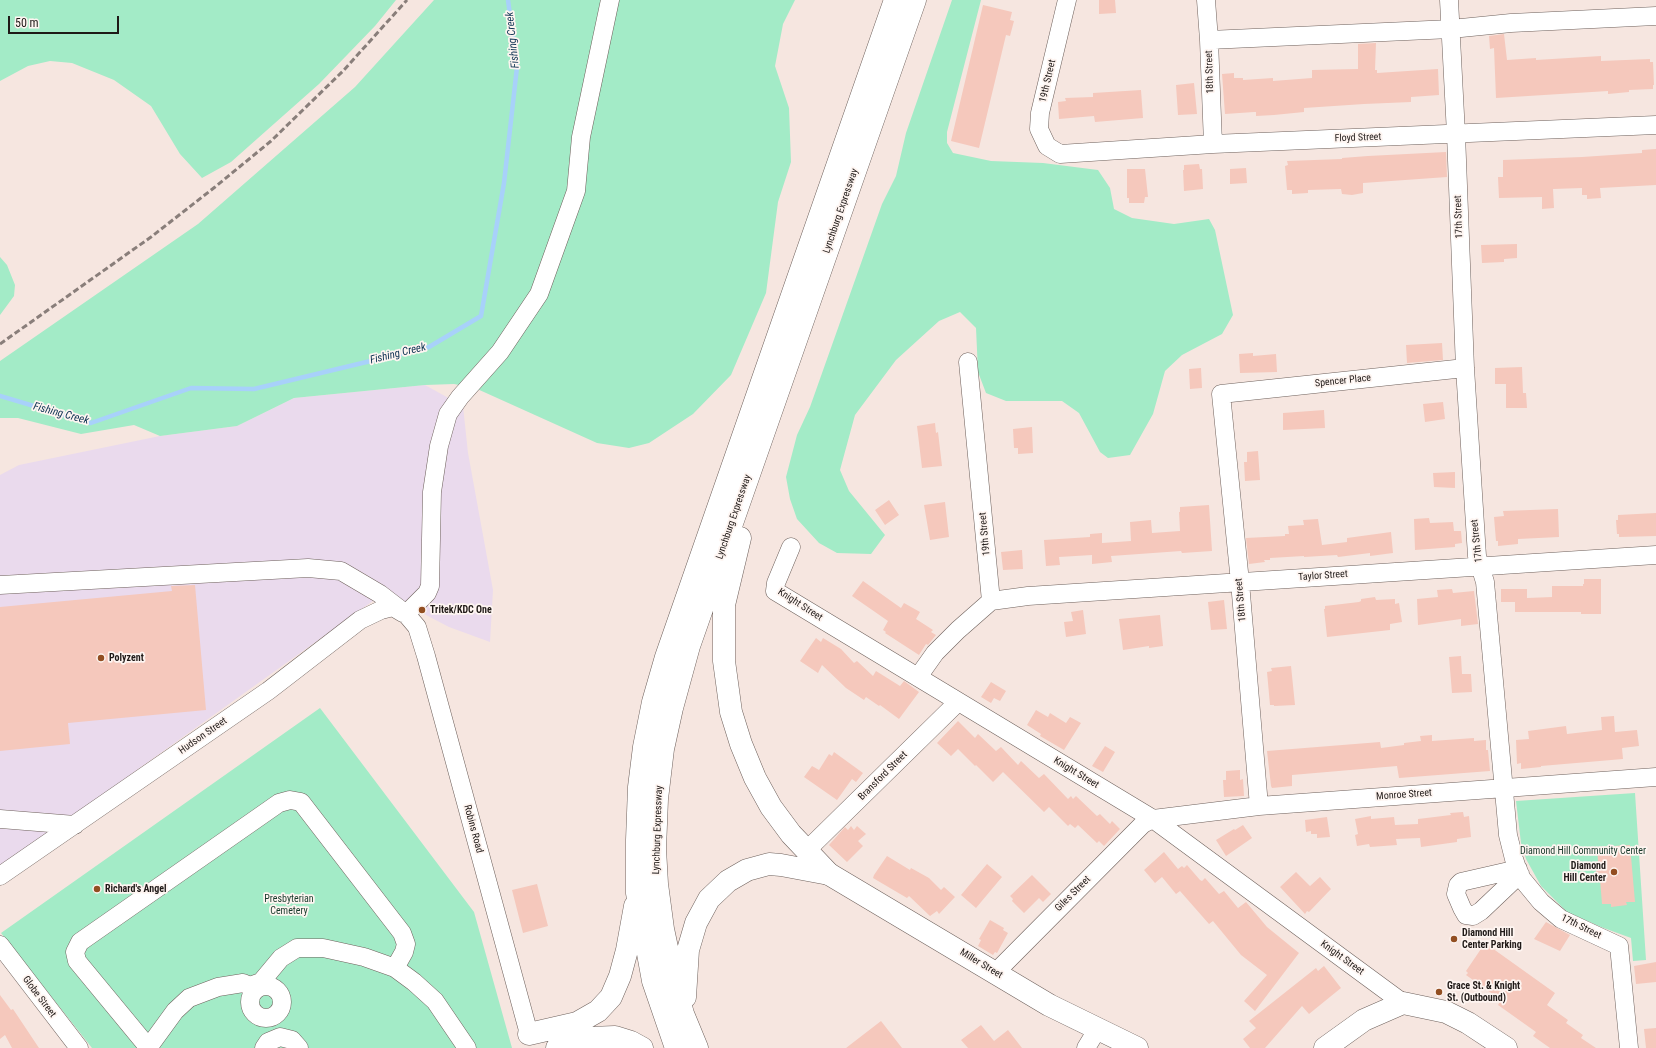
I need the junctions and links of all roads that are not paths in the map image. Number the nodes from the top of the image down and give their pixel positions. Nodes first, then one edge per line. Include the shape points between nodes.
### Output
1 (610, 0) edge
2 (895, 0) edge
3 (915, 0) edge
4 (1067, 0) edge
5 (1206, 0) edge
6 (1449, 0) edge
7 (1656, 16) edge
8 (1451, 29) junction
9 (1209, 40) junction
10 (1656, 125) edge
11 (1456, 134) junction
12 (1213, 144) junction
13 (1060, 154) joint
14 (968, 362) dead end
15 (1465, 368) junction
16 (1221, 394) joint
17 (766, 425) junction
18 (791, 547) dead end
19 (1656, 554) edge
20 (1480, 566) junction
21 (1240, 582) junction
22 (0, 586) edge
23 (991, 601) junction
24 (406, 614) junction
25 (918, 677) junction
26 (958, 702) junction
27 (1656, 777) edge
28 (1504, 788) junction
29 (1259, 806) junction
30 (1153, 818) junction
31 (0, 819) edge
32 (75, 825) junction
33 (807, 850) junction
34 (830, 874) junction
35 (0, 876) edge
36 (637, 893) junction
37 (0, 945) edge
38 (395, 968) junction
39 (995, 973) junction
40 (259, 987) junction
41 (1402, 1003) junction
42 (281, 1009) junction
43 (684, 1014) junction
44 (257, 1015) junction
45 (1092, 1039) edge
46 (278, 1041) edge
47 (531, 1041) edge
48 (79, 1048) edge
49 (148, 1048) edge
50 (467, 1048) edge
51 (557, 1048) edge
52 (642, 1048) edge
53 (676, 1048) edge
54 (697, 1048) edge
55 (1137, 1048) edge
56 (1325, 1048) edge
57 (1506, 1048) edge
58 (1629, 1048) edge

1 - 24 street via 581,137 576,191 539,294 500,352 448,414 439,446 432,492 430,586 427,593
2 - 36 main road, Lynchburg Expressway via 666,657 644,747 636,840
3 - 17 main road, Lynchburg Expressway
4 - 13 street, 19th Street via 1040,113 1039,130 1047,146
5 - 9 street, 18th Street
6 - 8 street, 17th Street
7 - 8 street via 1511,23
8 - 9 street
8 - 11 street, 17th Street
9 - 12 street, 18th Street
10 - 11 street, Floyd Street
11 - 12 street, Floyd Street
11 - 15 street, 17th Street
12 - 13 street, Floyd Street
14 - 23 street, 19th Street
15 - 16 street, Spencer Place
15 - 20 street, 17th Street via 1477,556
16 - 21 street, 18th Street
17 - 33 main road via 724,605 724,661 731,712 740,744 771,807
17 - 43 main road, Lynchburg Expressway via 689,646 663,749 657,799 657,884 662,929
18 - 25 street, Knight Street via 776,582 775,591
19 - 20 street, Taylor Street
20 - 21 street, Taylor Street
20 - 28 street, 17th Street via 1485,582
21 - 23 street, Taylor Street via 1028,596
21 - 29 street, 18th Street
22 - 24 street, Robins Road via 308,568 341,571 380,594
23 - 25 street via 935,653
24 - 32 street, Hudson Street via 393,607 360,620 268,691
24 - 47 street, Robins Road via 417,627 426,656
25 - 26 street, Knight Street
26 - 30 street, Knight Street
26 - 33 street, Bransford Street
27 - 28 street, Monroe Street
28 - 29 street, Monroe Street
28 - 58 street, 17th Street via 1508,835 1514,859 1519,871 1541,902 1561,919 1619,946
29 - 30 street, Monroe Street
30 - 39 street, Giles Street via 1143,824
30 - 41 street, Knight Street
31 - 32 street
32 - 35 street, Hudson Street
33 - 34 main road
34 - 39 main road, Miller Street
34 - 43 main road via 769,864 746,870 728,881 709,899 696,923 688,950
36 - 47 main road via 622,970 611,997 598,1011 577,1023
36 - 53 main road, Lynchburg Expressway via 653,980
37 - 48 street, Globe Street
38 - 40 street via 364,957 323,948 297,948 281,958
38 - 49 street via 406,944 402,934 301,802 290,800 279,803 80,942 75,952 77,961
38 - 50 street via 435,1001
39 - 45 main road, Miller Street via 1049,1006
40 - 42 street via 274,988 279,993 282,999
40 - 44 street via 250,1000 251,1007
40 - 49 street via 230,984 189,998 175,1011
41 - 56 main road via 1364,1020
41 - 57 main road via 1446,1012
42 - 44 street via 270,1018
42 - 46 street
43 - 54 main road, Lynchburg Expressway
44 - 46 street
45 - 55 main road, Miller Street
51 - 52 main road via 590,1038 615,1037

